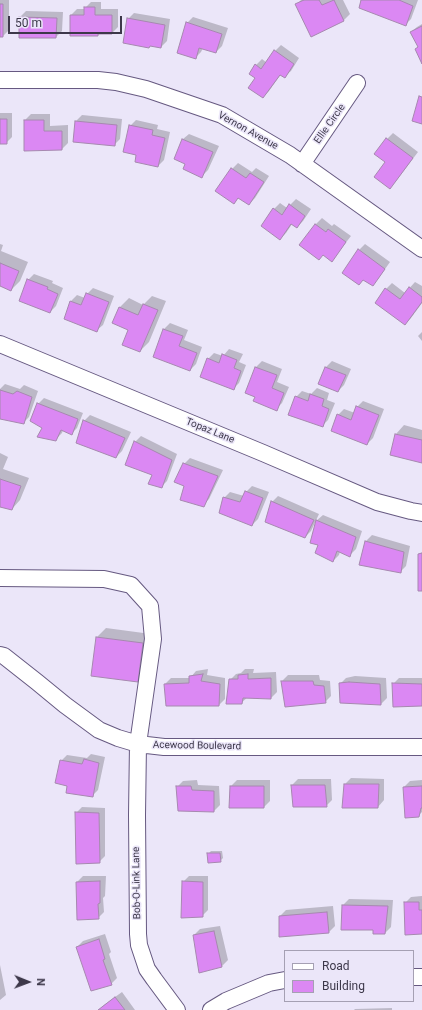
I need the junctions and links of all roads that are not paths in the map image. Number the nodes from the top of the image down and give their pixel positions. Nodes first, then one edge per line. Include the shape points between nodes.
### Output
1 (0, 80) edge
2 (357, 83) dead end
3 (302, 164) junction
4 (422, 249) edge
5 (0, 344) edge
6 (422, 513) edge
7 (0, 578) edge
8 (0, 655) edge
9 (138, 744) junction
10 (422, 747) edge
11 (284, 980) edge
12 (178, 1010) edge
13 (211, 1010) edge

1 - 3 street, Vernon Avenue via 98,80 146,89 222,115
2 - 3 street, Ellie Circle
3 - 4 street, Vernon Avenue
5 - 6 street, Topaz Lane via 377,502
7 - 9 street, Bob-O-Link Lane via 104,579 131,585 150,606 153,639
8 - 9 street, Acewood Boulevard via 99,730
9 - 10 street, Acewood Boulevard via 164,747
9 - 12 street, Bob-O-Link Lane via 139,945 147,969
11 - 13 street via 269,983

